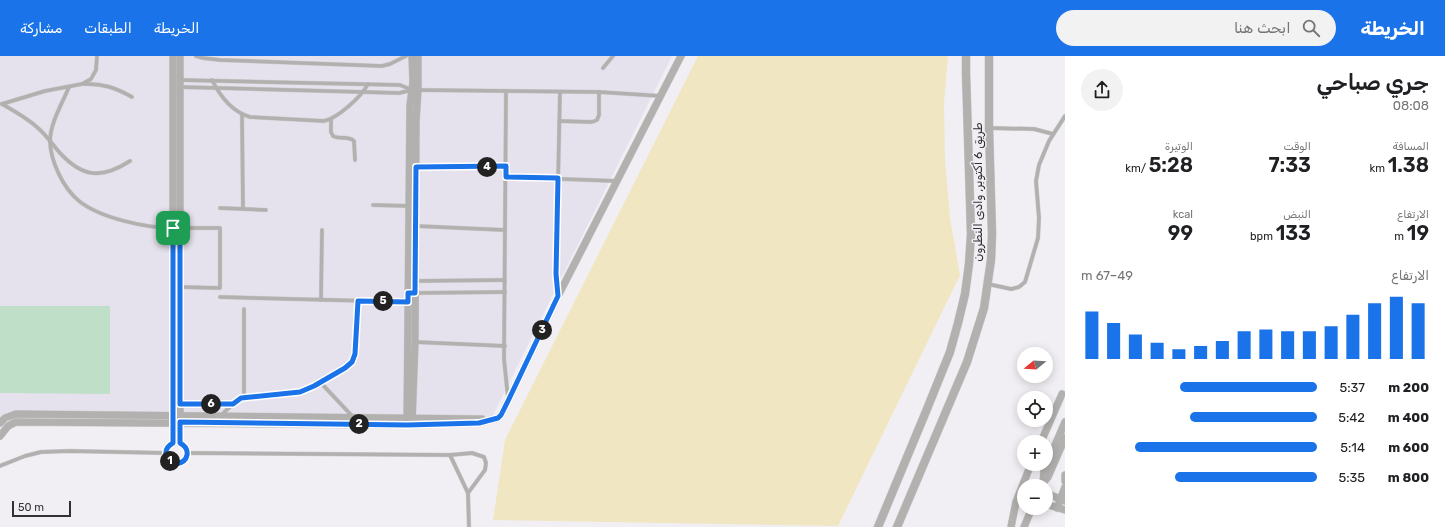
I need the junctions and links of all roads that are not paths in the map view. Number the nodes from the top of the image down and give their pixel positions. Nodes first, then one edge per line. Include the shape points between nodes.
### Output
1 (97, 56) edge
2 (173, 56) edge
3 (180, 56) edge
4 (196, 56) edge
5 (406, 56) edge
6 (412, 56) edge
7 (418, 56) edge
8 (613, 56) edge
9 (681, 56) edge
10 (966, 56) edge
11 (989, 56) edge
12 (603, 68) dead end
13 (212, 80) junction
14 (177, 83) junction
15 (82, 84) junction
16 (368, 84) junction
17 (69, 87) junction
18 (216, 88) junction
19 (415, 90) junction
20 (364, 92) junction
21 (506, 92) junction
22 (560, 92) junction
23 (599, 92) junction
24 (661, 96) junction
25 (132, 97) dead end
26 (1, 105) edge
27 (242, 115) junction
28 (1065, 116) edge
29 (331, 119) junction
30 (559, 121) junction
31 (990, 128) junction
32 (1053, 134) junction
33 (50, 141) junction
34 (355, 160) dead end
35 (130, 161) dead end
36 (506, 166) junction
37 (413, 167) junction
38 (506, 177) junction
39 (558, 178) junction
40 (617, 181) junction
41 (373, 205) dead end
42 (410, 206) junction
43 (220, 208) dead end
44 (243, 209) junction
45 (266, 210) dead end
46 (412, 226) junction
47 (176, 228) junction
48 (322, 230) dead end
49 (505, 230) junction
50 (505, 280) junction
51 (415, 281) junction
52 (988, 284) junction
53 (176, 287) junction
54 (505, 292) junction
55 (412, 293) junction
56 (558, 296) junction
57 (220, 297) dead end
58 (320, 300) junction
59 (358, 301) junction
60 (412, 302) junction
61 (244, 309) dead end
62 (411, 342) junction
63 (505, 346) junction
64 (321, 382) junction
65 (1062, 394) dead end
66 (244, 398) junction
67 (508, 401) junction
68 (180, 404) junction
69 (233, 404) junction
70 (220, 417) junction
71 (353, 417) junction
72 (176, 420) junction
73 (410, 422) junction
74 (1065, 422) edge
75 (0, 423) edge
76 (213, 423) junction
77 (1044, 435) edge
78 (0, 436) edge
79 (1065, 438) edge
80 (176, 443) junction
81 (166, 453) junction
82 (187, 453) junction
83 (450, 455) junction
84 (0, 466) edge
85 (1029, 471) edge
86 (1065, 475) edge
87 (1043, 479) edge
88 (1046, 479) edge
89 (1065, 481) edge
90 (1065, 487) edge
91 (468, 493) junction
92 (1053, 496) edge
93 (1063, 500) edge
94 (1053, 507) edge
95 (1057, 508) junction
96 (1065, 510) edge
97 (1029, 515) edge
98 (469, 527) edge
99 (878, 527) edge
100 (897, 527) edge
101 (1011, 527) edge
102 (1024, 527) edge

1 - 15 lane via 96,70 91,79
2 - 14 street
3 - 14 street
4 - 5 lane via 220,60 382,66
6 - 19 street
7 - 19 street
8 - 12 lane
9 - 24 street
10 - 99 street, طريق 6 أكتوبر, وادى النطرون via 971,234 965,294 950,352
11 - 31 street, طريق 6 أكتوبر, وادى النطرون
13 - 14 lane
13 - 16 lane
13 - 18 lane
14 - 18 lane
14 - 47 street
15 - 17 lane
15 - 25 lane via 108,86
16 - 19 lane via 400,85
16 - 20 lane
17 - 26 lane via 45,91
17 - 33 lane via 57,114
18 - 20 lane
18 - 27 lane
19 - 20 lane via 403,93
19 - 21 lane
19 - 37 street
20 - 29 lane
21 - 22 lane
21 - 36 lane
22 - 23 lane
22 - 30 lane
23 - 24 lane
23 - 30 lane via 597,120
24 - 40 street
26 - 33 lane via 33,124
27 - 29 lane
27 - 44 lane
28 - 32 lane
29 - 34 lane via 333,136 351,138 354,141
30 - 39 lane
31 - 32 lane via 1034,129
31 - 52 street, طريق 6 أكتوبر, وادى النطرون via 992,234
32 - 52 lane via 1037,173 1038,238 1025,282 1011,290
33 - 35 lane via 80,170 92,174 117,169
33 - 47 lane via 52,156 66,186 90,208 133,223
36 - 37 lane
36 - 38 lane
37 - 42 street
37 - 46 street
38 - 39 lane
38 - 49 lane
39 - 40 lane
39 - 56 lane
40 - 56 street
41 - 42 lane
42 - 46 street
43 - 44 lane
44 - 45 lane
46 - 49 lane
46 - 51 street
46 - 55 street
47 - 53 street
47 - 53 lane via 220,228 220,288
48 - 58 lane
49 - 50 lane
50 - 51 lane
50 - 54 lane
51 - 55 street
52 - 100 street, طريق 6 أكتوبر, وادى النطرون via 984,308 967,362
53 - 68 street
53 - 72 street
54 - 55 lane
54 - 63 lane
55 - 60 street
56 - 67 street
57 - 58 lane
58 - 59 lane
59 - 60 lane
59 - 64 lane via 353,358 345,368
60 - 62 street
61 - 66 lane
62 - 63 lane
62 - 73 street
63 - 67 lane
64 - 66 lane via 293,393
64 - 71 lane
65 - 77 street
66 - 69 lane
67 - 73 street via 501,415 494,420 479,423
68 - 69 lane
68 - 72 street
69 - 70 lane
70 - 71 street
70 - 72 street
70 - 76 lane
71 - 73 street
72 - 75 street via 16,414
72 - 76 street
72 - 78 street via 16,422 8,426
72 - 80 street
73 - 76 street
74 - 87 street
79 - 88 street
80 - 81 lane via 168,447
80 - 82 lane via 185,447
81 - 82 lane via 168,460 176,464 183,462
81 - 84 lane via 41,452
82 - 83 lane
83 - 91 lane
83 - 91 lane via 472,453 484,457 485,470
85 - 101 street via 1016,502
86 - 89 street
90 - 93 street
91 - 98 lane
92 - 93 street
93 - 95 street
94 - 95 street
95 - 96 street
97 - 102 street

